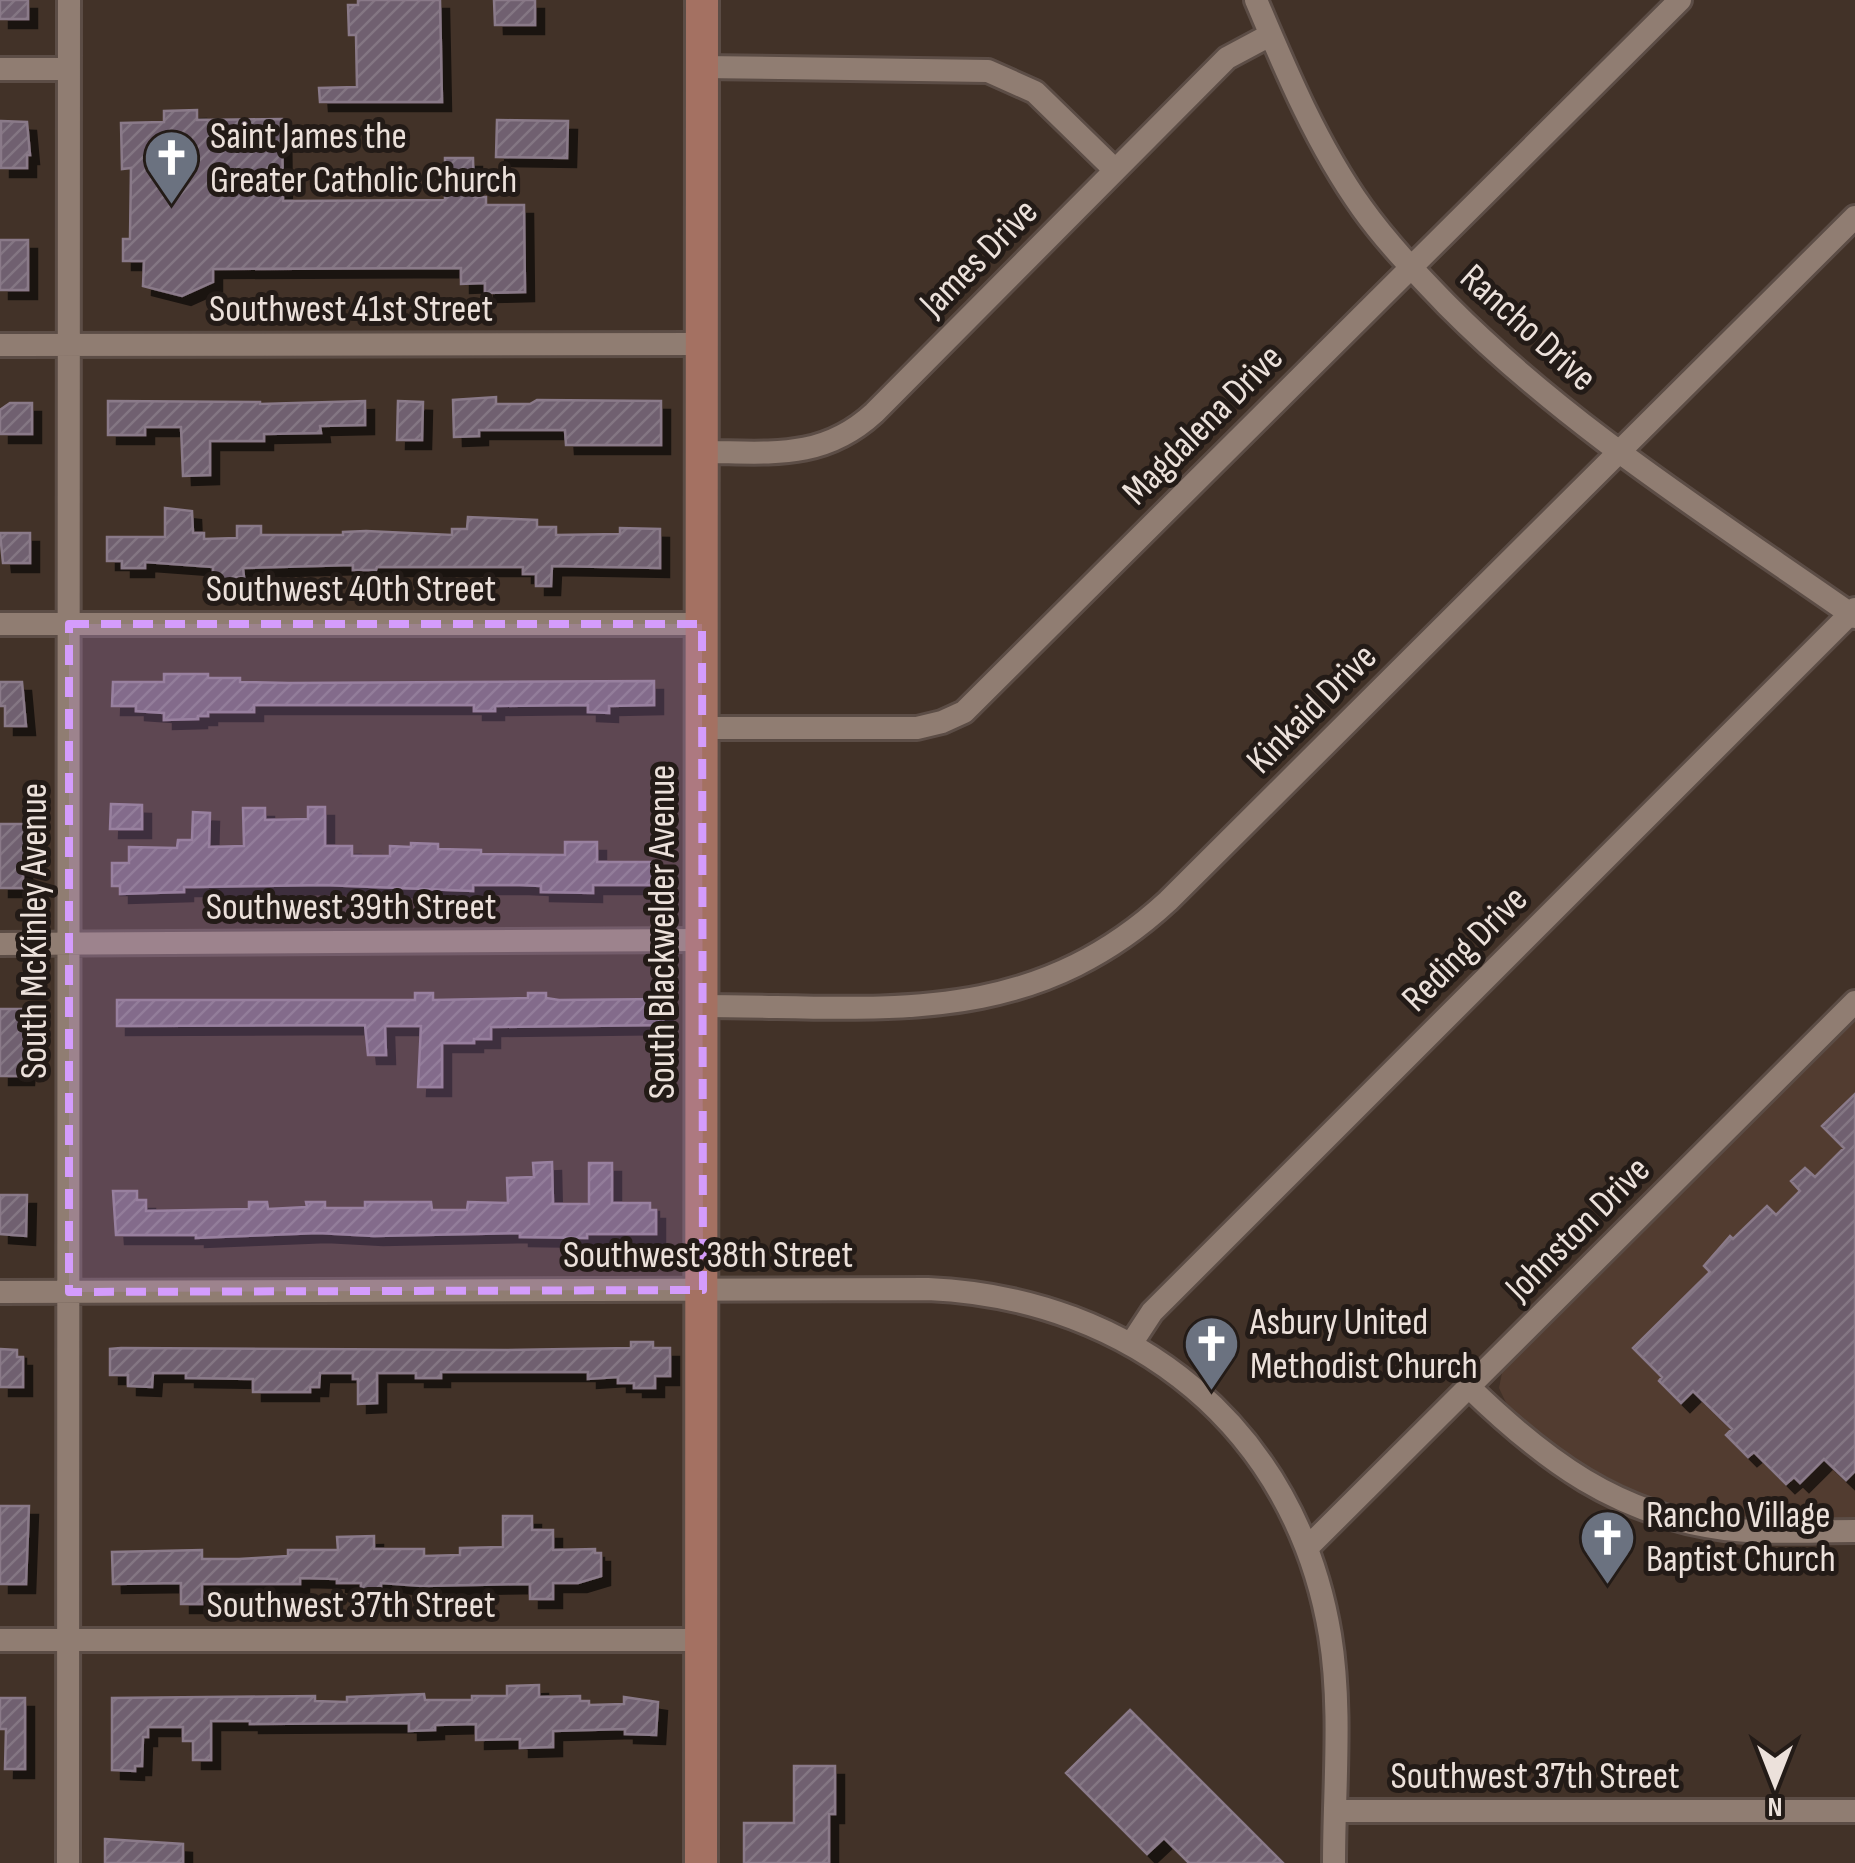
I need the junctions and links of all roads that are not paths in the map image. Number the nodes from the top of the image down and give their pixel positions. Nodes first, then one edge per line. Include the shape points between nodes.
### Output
1 (69, 0) edge
2 (702, 0) edge
3 (1256, 0) edge
4 (1680, 0) edge
5 (1270, 35) junction
6 (702, 67) junction
7 (69, 68) junction
8 (0, 69) edge
9 (1115, 170) junction
10 (1855, 217) edge
11 (1411, 267) junction
12 (703, 344) junction
13 (0, 345) edge
14 (71, 345) junction
15 (1619, 451) junction
16 (702, 452) junction
17 (1853, 613) edge
18 (0, 624) edge
19 (69, 624) junction
20 (702, 624) junction
21 (702, 728) junction
22 (702, 940) junction
23 (0, 944) edge
24 (69, 944) junction
25 (1855, 1002) edge
26 (702, 1006) junction
27 (703, 1290) junction
28 (0, 1292) edge
29 (69, 1292) junction
30 (1131, 1344) junction
31 (1469, 1386) junction
32 (1855, 1532) edge
33 (1307, 1548) junction
34 (0, 1640) edge
35 (69, 1640) junction
36 (702, 1640) junction
37 (1334, 1811) junction
38 (1855, 1811) edge
39 (68, 1863) edge
40 (702, 1863) edge
41 (1334, 1863) edge

1 - 7 street, South McKinley Avenue
2 - 6 street, South Blackwelder Avenue
3 - 5 street, Rancho Drive
4 - 11 street, Magdalena Drive
5 - 9 street, James Drive via 1226,58
5 - 11 street, Rancho Drive via 1339,173
6 - 9 street via 988,70 1035,92
6 - 12 street, South Blackwelder Avenue
7 - 8 street
7 - 14 street, South McKinley Avenue
9 - 16 street, James Drive via 848,435 790,450
10 - 15 street, Kinkaid Drive
11 - 15 street, Rancho Drive via 1514,368
11 - 21 street, Magdalena Drive via 964,712 917,728
12 - 14 street, Southwest 41st Street
12 - 16 street, South Blackwelder Avenue
13 - 14 street, Southwest 41st Street
14 - 19 street, South McKinley Avenue
15 - 17 street, Rancho Drive
15 - 26 street, Kinkaid Drive via 1168,901 1108,949 1055,976 971,1001
16 - 20 street, South Blackwelder Avenue
17 - 30 street, Reding Drive via 1152,1312
18 - 19 street, Southwest 40th Street
19 - 20 street, Southwest 40th Street
19 - 24 street, South McKinley Avenue
20 - 21 street, South Blackwelder Avenue
21 - 22 street, South Blackwelder Avenue
22 - 24 street, Southwest 39th Street
22 - 26 street, South Blackwelder Avenue
23 - 24 street, Southwest 39th Street
24 - 29 street, South McKinley Avenue
25 - 31 street, Johnston Drive
26 - 27 street, South Blackwelder Avenue
27 - 29 street, Southwest 38th Street
27 - 30 street, Southwest 38th Street via 983,1293 1059,1310
27 - 36 street, South Blackwelder Avenue
28 - 29 street, Southwest 38th Street
29 - 35 street, South McKinley Avenue
30 - 33 street, Southwest 38th Street via 1187,1382 1230,1423 1272,1477
31 - 32 street via 1554,1462 1633,1505 1726,1529
31 - 33 street, Johnston Drive
33 - 37 street, Southwest 38th Street via 1333,1662
34 - 35 street, Southwest 37th Street
35 - 36 street, Southwest 37th Street
35 - 39 street, South McKinley Avenue
36 - 40 street, South Blackwelder Avenue
37 - 38 street, Southwest 37th Street
37 - 41 street, Southwest 38th Street

